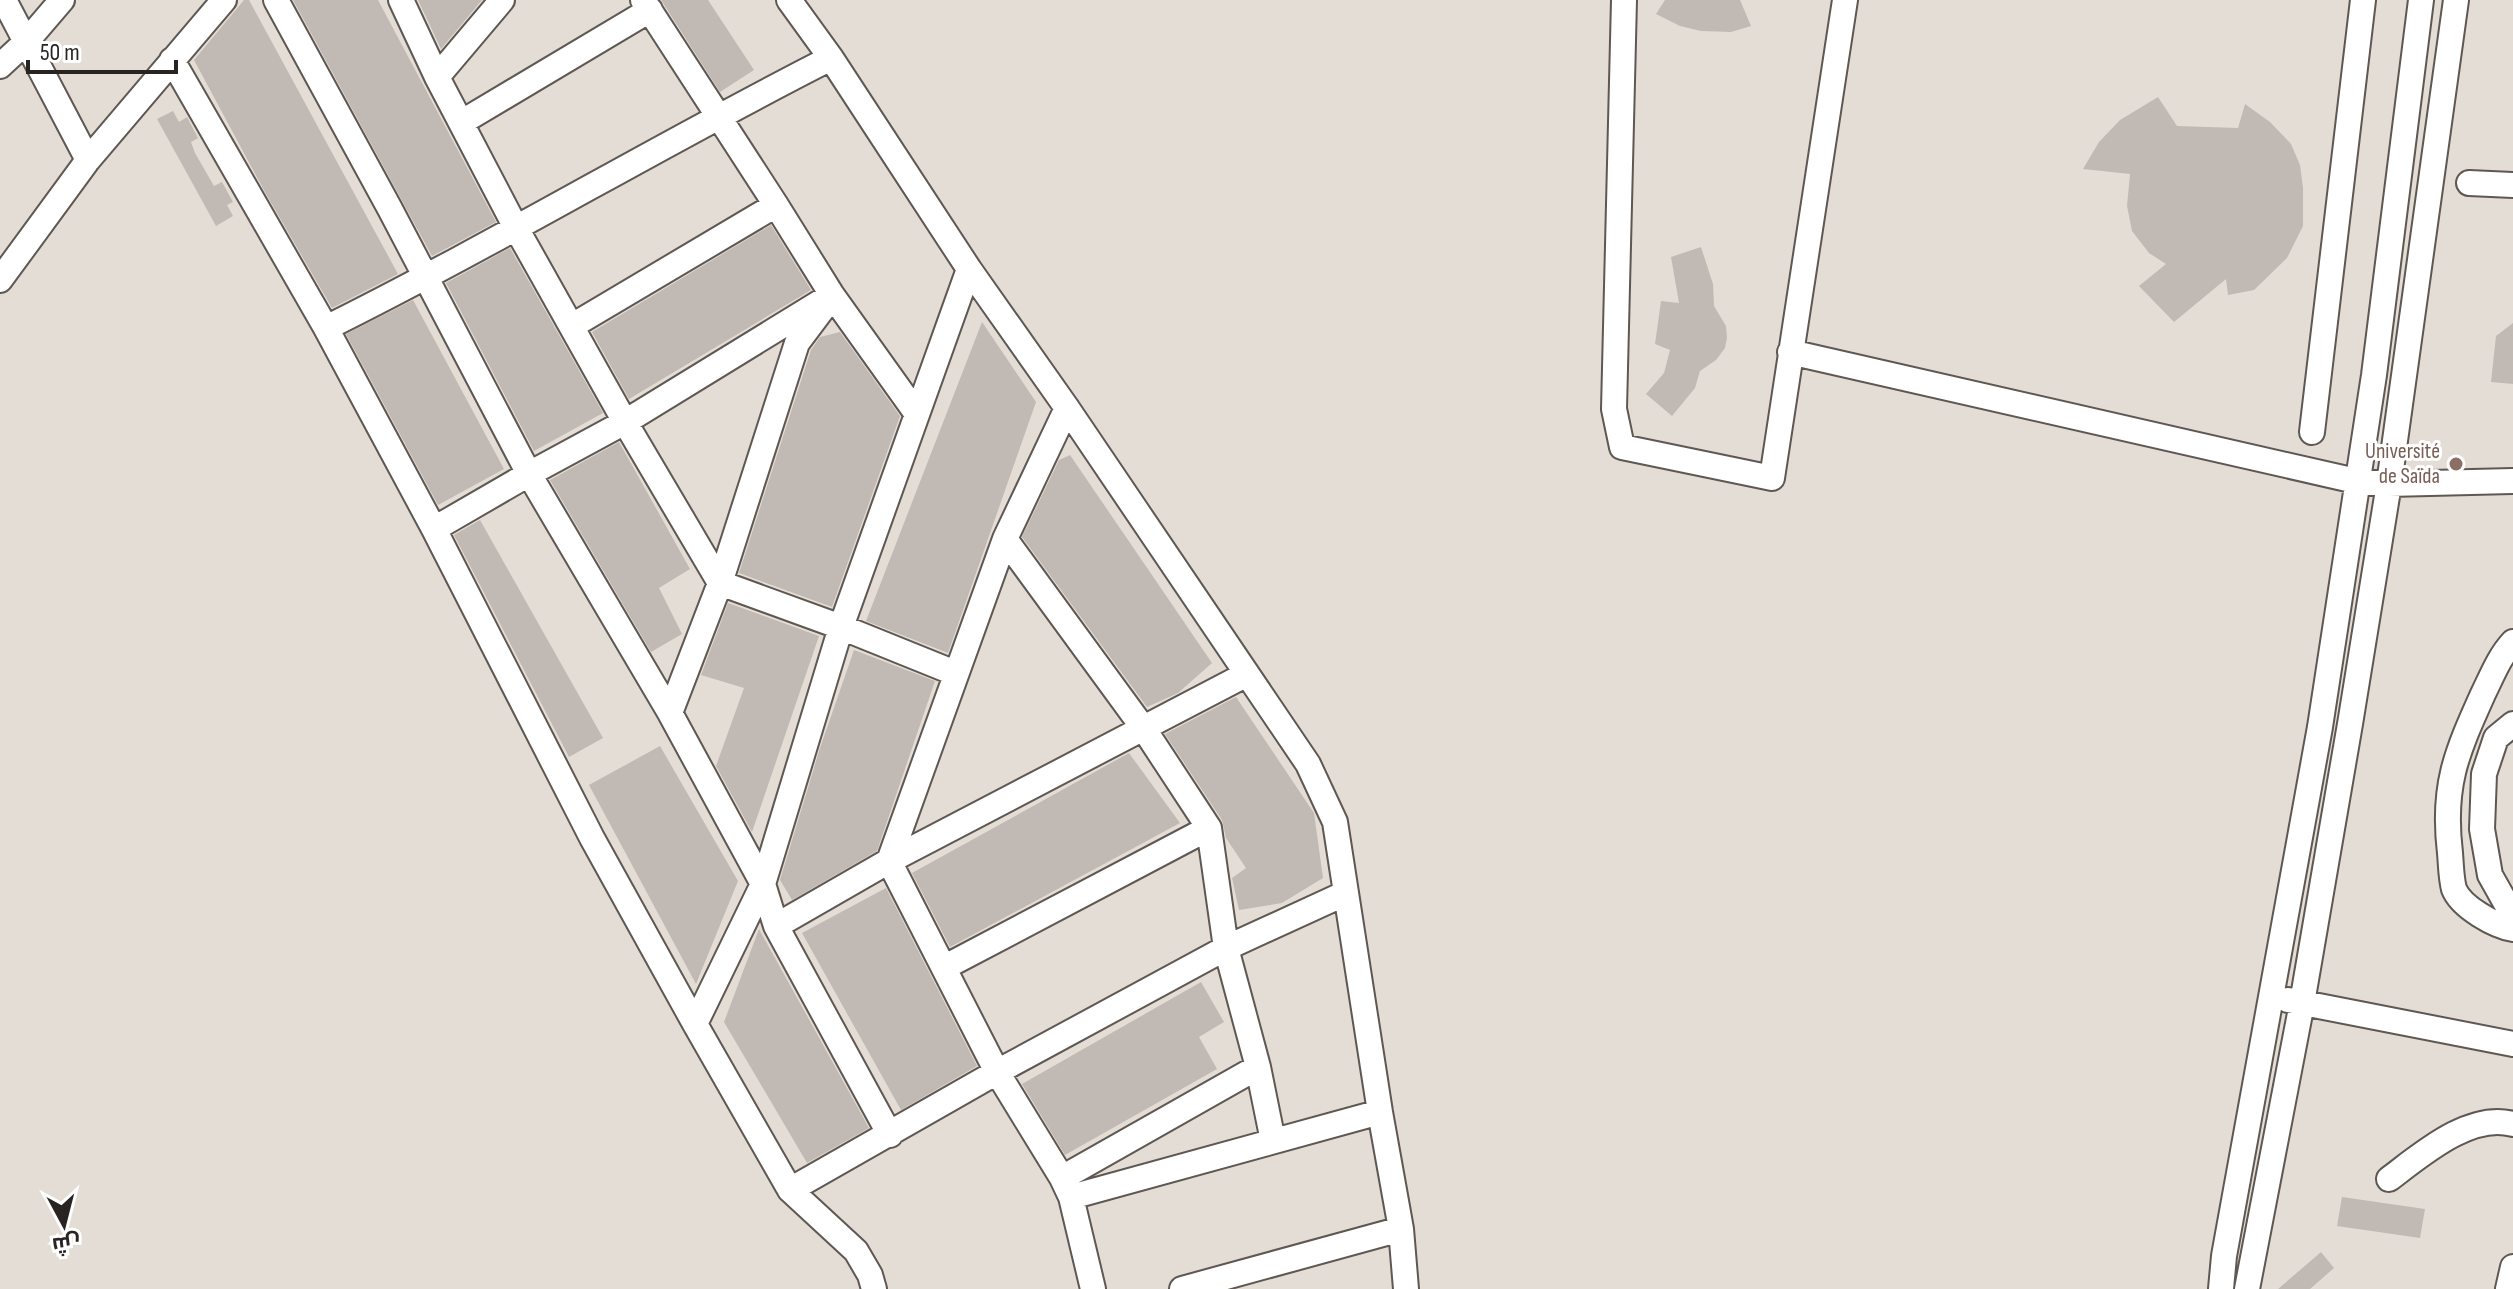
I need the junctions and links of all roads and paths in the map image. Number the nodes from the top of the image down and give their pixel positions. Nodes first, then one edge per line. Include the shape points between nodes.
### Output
1 (4, 0) edge
2 (62, 0) edge
3 (224, 0) edge
4 (276, 0) edge
5 (401, 0) edge
6 (502, 0) edge
7 (789, 0) edge
8 (1624, 0) edge
9 (1845, 0) edge
10 (2363, 0) edge
11 (2421, 0) edge
12 (2456, 0) edge
13 (646, 5) edge
14 (26, 42) junction
15 (831, 58) junction
16 (172, 60) junction
17 (0, 66) edge
18 (437, 77) junction
19 (0, 79) edge
20 (717, 116) junction
21 (462, 122) junction
22 (88, 160) junction
23 (2469, 183) dead end
24 (2513, 185) edge
25 (776, 205) junction
26 (515, 226) junction
27 (969, 269) junction
28 (426, 278) junction
29 (0, 280) edge
30 (832, 295) junction
31 (572, 326) junction
32 (326, 328) junction
33 (1790, 352) junction
34 (1067, 408) junction
35 (917, 414) junction
36 (625, 422) junction
37 (2312, 432) dead end
38 (529, 474) junction
39 (2356, 481) junction
40 (2513, 481) edge
41 (2389, 484) junction
42 (434, 529) junction
43 (1005, 539) junction
44 (720, 583) junction
45 (841, 627) junction
46 (2513, 642) edge
47 (955, 673) junction
48 (1247, 674) junction
49 (670, 713) junction
50 (2513, 724) edge
51 (1144, 729) junction
52 (1209, 828) junction
53 (889, 861) junction
54 (763, 884) junction
55 (1346, 893) junction
56 (2513, 916) edge
57 (776, 926) junction
58 (2513, 929) edge
59 (1226, 948) junction
60 (945, 967) junction
61 (2272, 996) junction
62 (2302, 1003) junction
63 (695, 1024) junction
64 (2513, 1044) edge
65 (1258, 1067) junction
66 (997, 1072) junction
67 (1380, 1112) junction
68 (2513, 1124) edge
69 (890, 1135) junction
70 (1273, 1141) junction
71 (2389, 1179) dead end
72 (1066, 1187) junction
73 (790, 1190) junction
74 (1401, 1229) junction
75 (2513, 1267) edge
76 (874, 1289) edge
77 (1093, 1289) edge
78 (1182, 1289) edge
79 (1406, 1289) edge
80 (2221, 1289) edge
81 (2247, 1289) edge
82 (2508, 1289) edge

1 - 14 street
2 - 14 street
3 - 16 street
4 - 28 street
5 - 18 street
6 - 18 street
7 - 15 street
8 - 33 street via 1614,409 1622,447 1772,478
9 - 33 street
10 - 37 street
11 - 39 street
12 - 41 street
13 - 20 street
13 - 21 street
14 - 17 street
14 - 19 street
14 - 22 street
15 - 20 street
15 - 27 street
16 - 22 street
16 - 32 street
18 - 21 street
20 - 25 street
20 - 26 street
21 - 26 street
22 - 29 street
23 - 24 street
25 - 30 street
25 - 31 street
26 - 28 street
26 - 31 street
27 - 34 street
27 - 35 street
28 - 32 street
28 - 38 street
30 - 35 street
30 - 36 street
30 - 44 street via 797,343
31 - 36 street
32 - 42 street
33 - 39 street
34 - 43 street
34 - 48 street
35 - 45 street
36 - 38 street
36 - 44 street
38 - 42 street
38 - 49 street
39 - 41 street
39 - 61 street via 2320,727
40 - 41 street
41 - 62 street
42 - 63 street via 592,838
43 - 47 street
43 - 51 street
44 - 45 street
44 - 49 street
45 - 47 street
45 - 54 street
46 - 58 street via 2502,654 2460,746 2451,772 2446,822 2455,891 2481,917
47 - 53 street
48 - 51 street
48 - 55 street via 1308,764 1335,822
49 - 54 street
50 - 56 street via 2496,738 2484,774 2482,829 2490,875
51 - 52 street
51 - 53 street
52 - 59 street
52 - 60 street
53 - 57 street
53 - 60 street
54 - 57 street
54 - 63 street
55 - 59 street
55 - 67 street
57 - 69 street
59 - 65 street
59 - 66 street
60 - 66 street
61 - 62 street
61 - 80 street
62 - 64 street
62 - 81 street
63 - 73 street
65 - 70 street
65 - 72 street
66 - 69 street
66 - 72 street
67 - 70 street
67 - 74 street
68 - 71 street via 2483,1123 2440,1141
69 - 73 street
70 - 72 street
72 - 77 street
73 - 76 street via 856,1251
74 - 78 street
74 - 79 street
75 - 82 street

